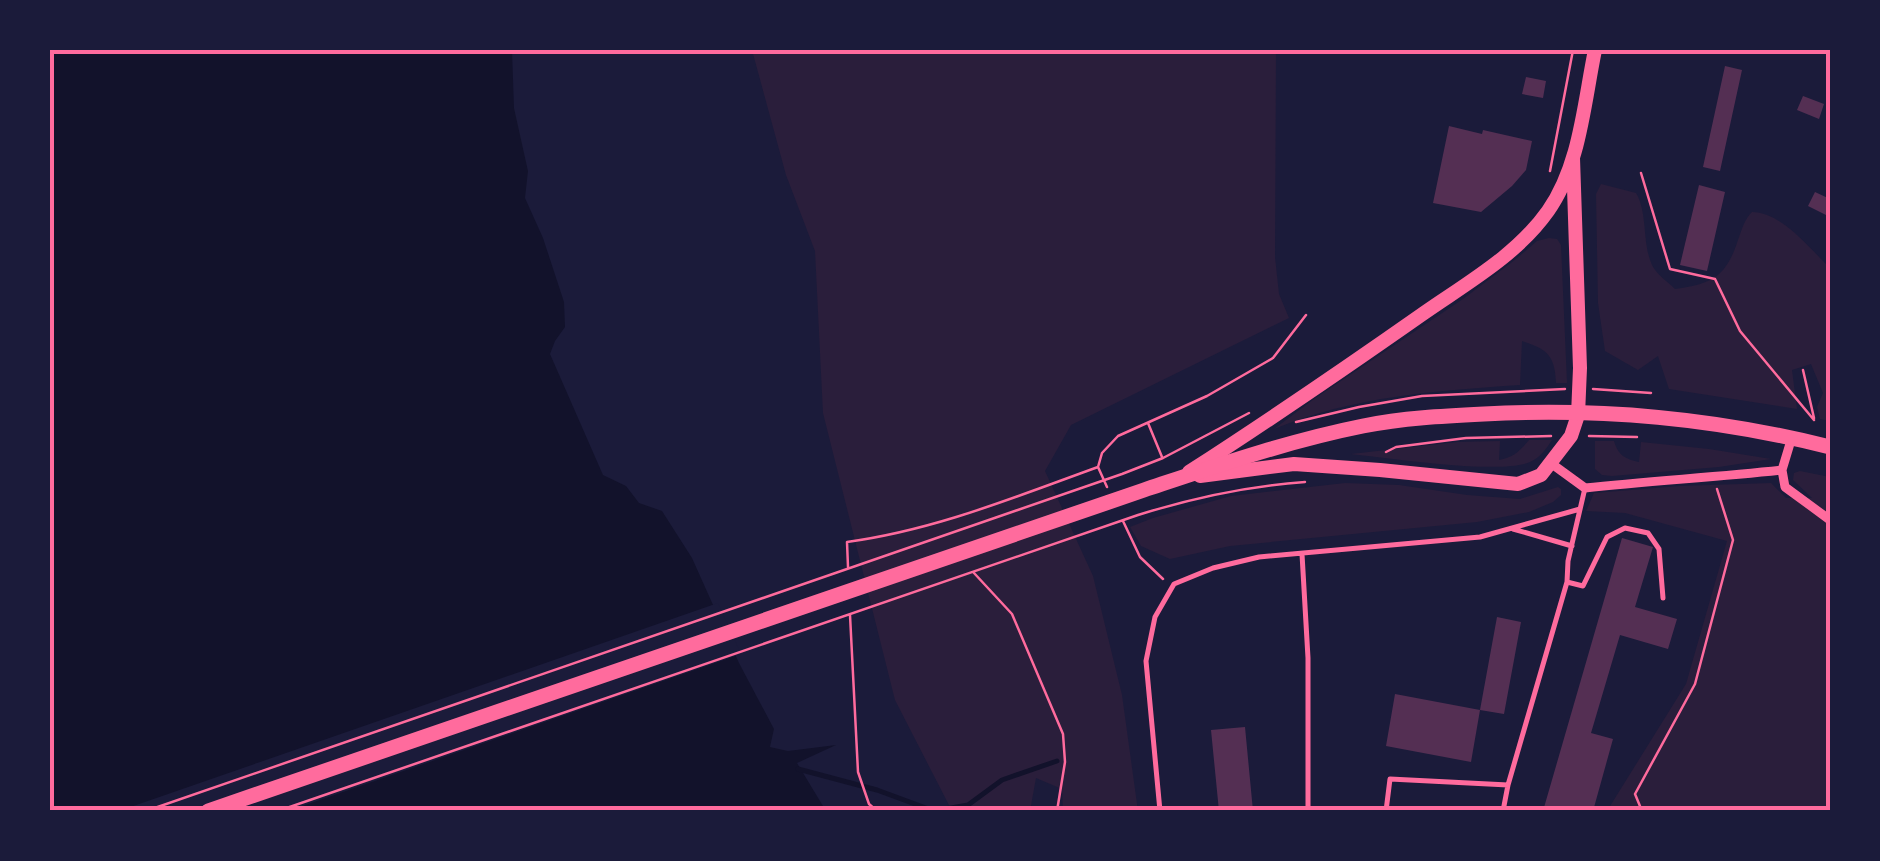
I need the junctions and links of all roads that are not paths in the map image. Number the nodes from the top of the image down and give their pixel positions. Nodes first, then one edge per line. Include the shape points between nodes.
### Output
1 (1594, 50) edge
2 (1574, 158) junction
3 (1792, 437) junction
4 (1830, 447) edge
5 (1552, 464) junction
6 (1782, 470) junction
7 (1180, 478) junction
8 (1585, 488) junction
9 (1580, 508) junction
10 (1830, 520) edge
11 (1510, 528) junction
12 (1572, 546) junction
13 (1302, 553) junction
14 (1567, 582) junction
15 (1663, 598) dead end
16 (1508, 785) junction
17 (208, 811) edge
18 (1160, 811) edge
19 (1308, 811) edge
20 (1386, 811) edge
21 (1503, 811) edge

1 - 2 main road
2 - 5 main road via 1578,415
2 - 7 main road via 1550,209 1498,262
3 - 4 main road
3 - 6 street
3 - 7 main road via 1645,414 1424,417 1265,450
5 - 7 main road via 1518,484 1294,464
5 - 8 street
6 - 8 street
6 - 10 street via 1785,487
7 - 17 main road
8 - 9 lane
9 - 11 lane
9 - 12 lane
11 - 12 lane
11 - 13 lane via 1480,537
12 - 14 lane
13 - 18 lane via 1212,568 1174,584 1154,617 1146,661
13 - 19 lane
14 - 15 lane via 1584,586 1607,538 1626,528 1648,533 1660,549
14 - 16 lane
16 - 20 lane via 1390,779
16 - 21 lane

